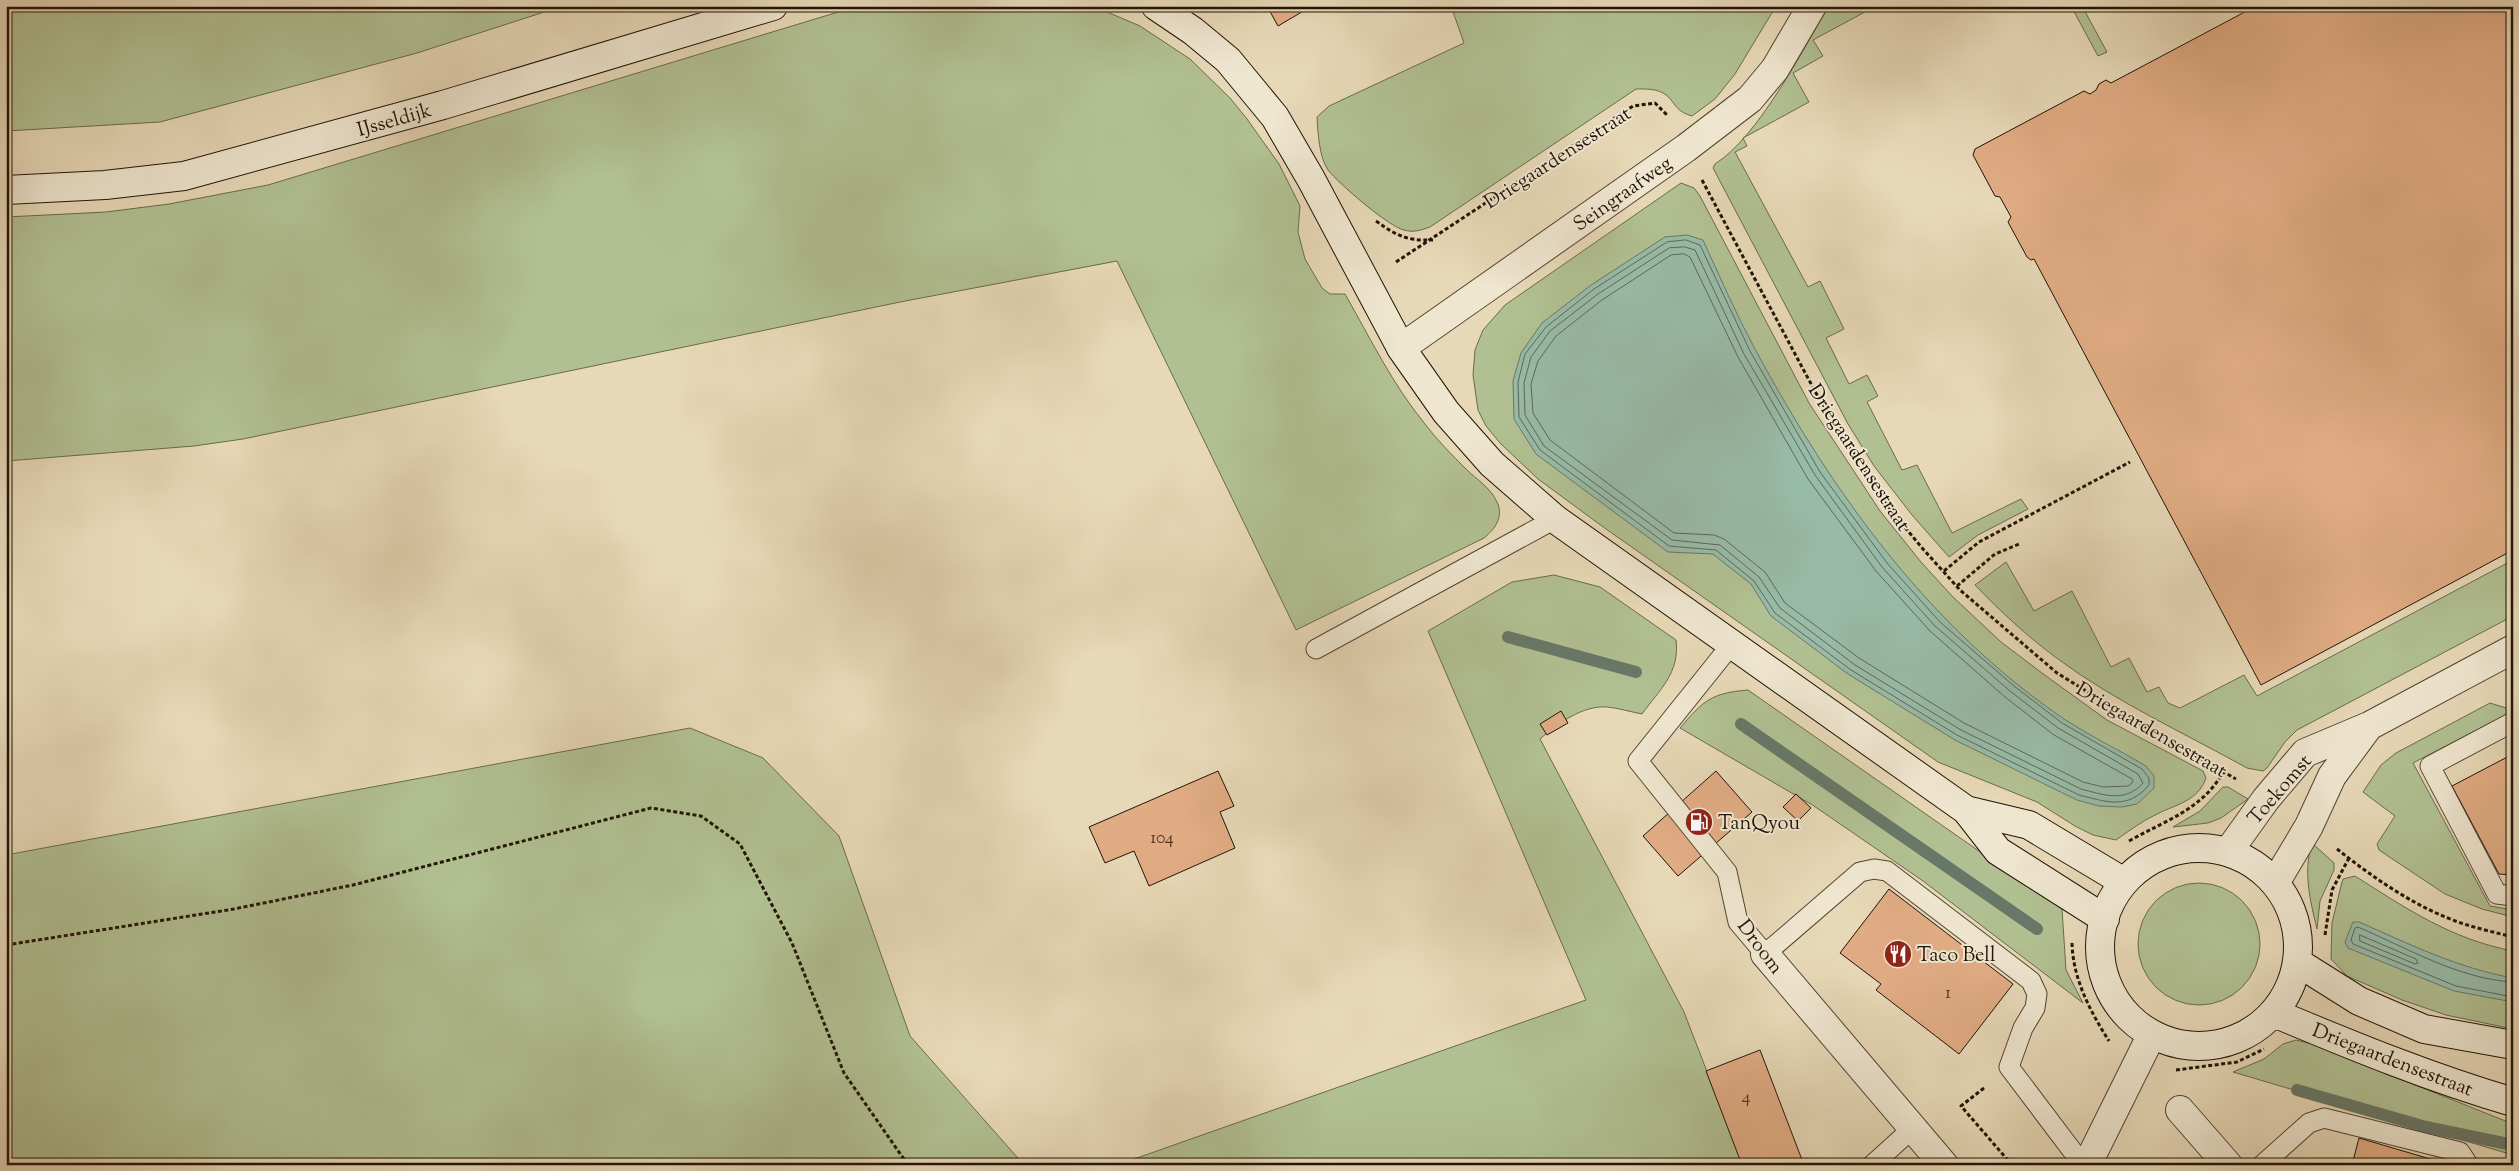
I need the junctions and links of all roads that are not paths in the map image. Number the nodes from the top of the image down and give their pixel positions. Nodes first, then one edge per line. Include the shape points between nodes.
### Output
1 (773, 6) edge
2 (1156, 6) edge
3 (1812, 6) edge
4 (6, 190) edge
5 (1401, 348) junction
6 (1555, 519) junction
7 (1731, 645) junction
8 (1316, 649) dead end
9 (2513, 649) edge
10 (2513, 722) edge
11 (2369, 726) junction
12 (1966, 810) junction
13 (2228, 852) junction
14 (2124, 882) junction
15 (2274, 883) junction
16 (2513, 896) edge
17 (2105, 919) junction
18 (1765, 954) junction
19 (2298, 962) junction
20 (2274, 1013) junction
21 (2152, 1034) junction
22 (2513, 1045) edge
23 (2513, 1102) edge
24 (2180, 1110) dead end
25 (1912, 1128) junction
26 (1872, 1165) edge
27 (1944, 1165) edge
28 (2083, 1165) edge
29 (2087, 1165) edge
30 (2228, 1165) edge
31 (2262, 1165) edge
32 (2465, 1165) edge

1 - 4 street, IJsseldijk via 443,105 184,176 105,185
2 - 5 street via 1194,31 1228,60 1275,117 1312,179
3 - 5 street, Seingraafweg via 1775,69 1750,99 1686,148
5 - 6 street via 1446,412 1492,464
6 - 7 street
6 - 8 lane
7 - 12 street
7 - 18 lane, Droom via 1638,760 1727,872 1738,922
9 - 11 street, Toekomst
10 - 16 lane via 2430,766 2497,894
11 - 13 street, Toekomst via 2306,753 2266,799
11 - 15 street, Toekomst via 2332,776 2309,826
12 - 14 street via 2029,825
12 - 17 street via 1998,851
13 - 14 street via 2199,848 2172,852 2146,864
13 - 15 street via 2253,864
14 - 17 street
15 - 19 street via 2290,906 2298,934
17 - 21 street via 2100,961 2108,988 2124,1012
18 - 25 street, Droom
18 - 28 lane via 1860,872 1887,871 2031,981 2037,994 2034,1008 2009,1068
19 - 20 street via 2289,989
19 - 22 street, Driegaardensestraat via 2359,1001 2424,1029
20 - 21 street via 2252,1031 2227,1042 2198,1047 2171,1042
20 - 23 street, Driegaardensestraat via 2370,1054
21 - 29 street
24 - 30 street
25 - 26 lane
25 - 27 street, Droom
31 - 32 lane via 2308,1123 2324,1118 2460,1152 2466,1160

